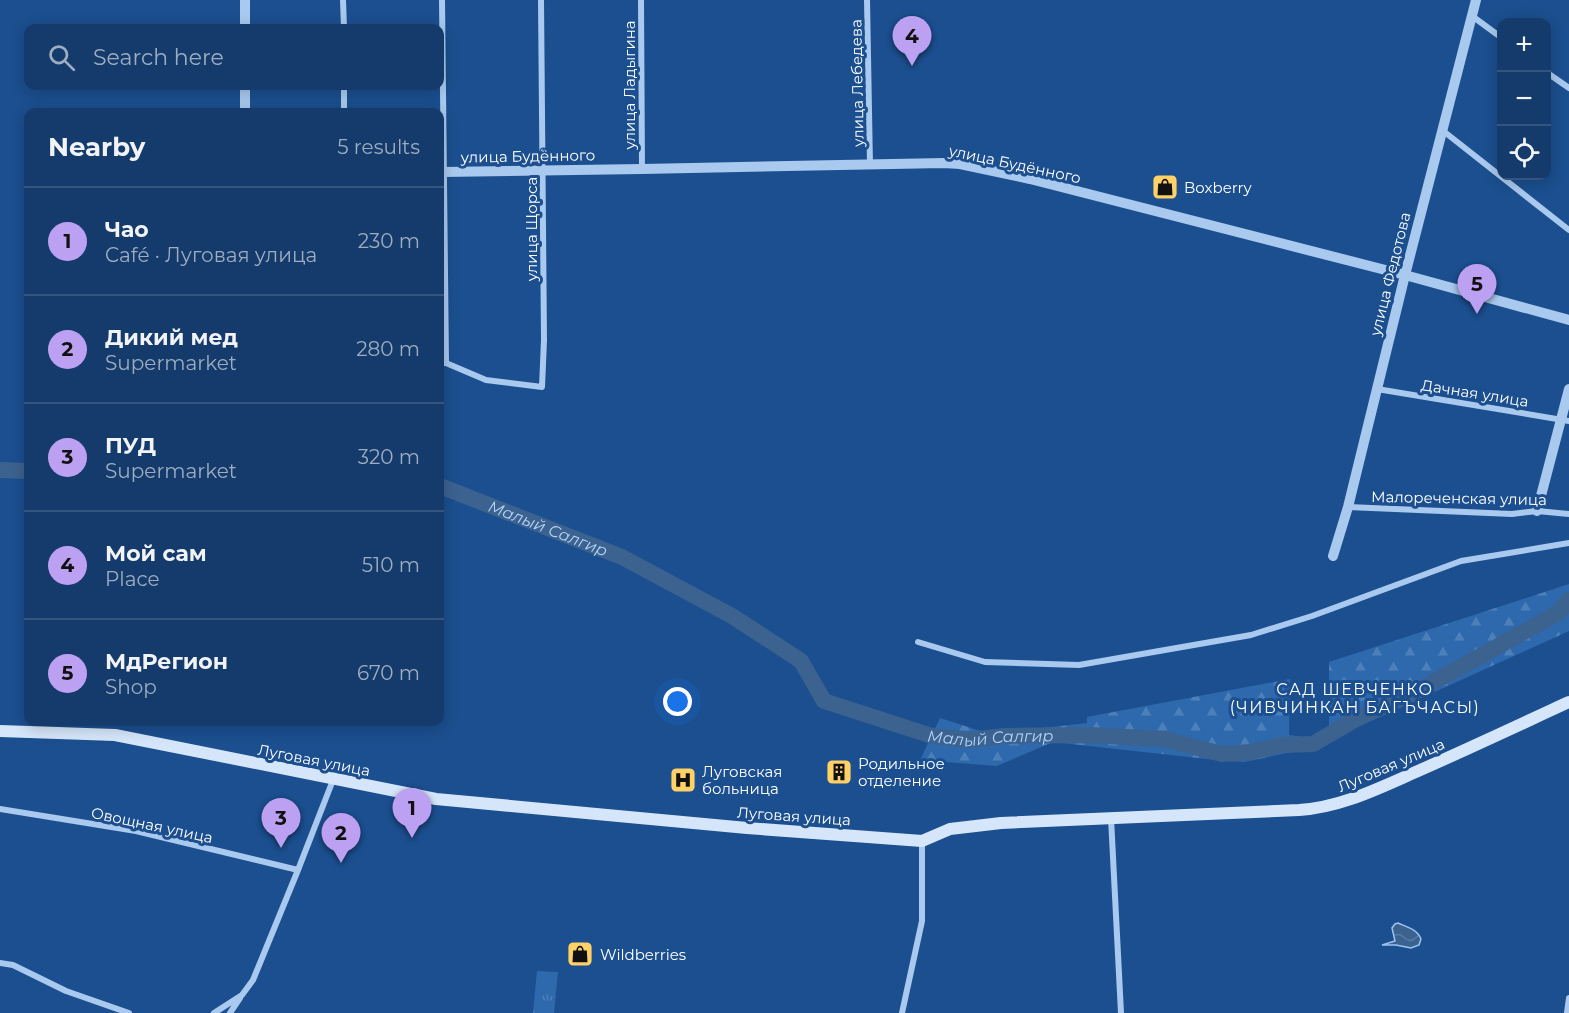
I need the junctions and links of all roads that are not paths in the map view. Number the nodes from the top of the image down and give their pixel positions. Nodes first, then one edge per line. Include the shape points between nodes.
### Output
1 (245, 0) edge
2 (344, 0) edge
3 (442, 0) edge
4 (541, 0) edge
5 (641, 0) edge
6 (867, 0) edge
7 (1476, 0) edge
8 (1472, 16) junction
9 (245, 24) edge
10 (344, 24) edge
11 (442, 24) edge
12 (1497, 34) edge
13 (1551, 75) edge
14 (1569, 88) edge
15 (244, 90) edge
16 (344, 90) edge
17 (441, 90) edge
18 (244, 108) edge
19 (344, 108) edge
20 (441, 108) edge
21 (1443, 130) junction
22 (870, 165) junction
23 (642, 169) junction
24 (543, 171) junction
25 (444, 172) edge
26 (1569, 230) edge
27 (1405, 275) junction
28 (1569, 320) edge
29 (444, 363) edge
30 (1377, 389) junction
31 (1569, 389) edge
32 (1565, 420) edge
33 (1348, 507) junction
34 (1537, 511) junction
35 (1569, 514) edge
36 (1569, 543) edge
37 (1334, 556) dead end
38 (918, 642) dead end
39 (1569, 702) edge
40 (0, 731) edge
41 (333, 780) junction
42 (0, 809) edge
43 (1111, 818) junction
44 (922, 841) junction
45 (298, 870) junction
46 (0, 963) edge
47 (242, 994) junction
48 (1569, 998) edge
49 (129, 1013) edge
50 (214, 1013) edge
51 (230, 1013) edge
52 (902, 1013) edge
53 (1121, 1013) edge
54 (1567, 1013) edge

1 - 9 street
2 - 10 street
3 - 11 street
4 - 24 street, улица Щорса
5 - 23 street, улица Ладыгина
6 - 22 street, улица Лебедева
7 - 8 street, улица Федотова
8 - 12 street
8 - 21 street, улица Федотова
13 - 14 street
15 - 18 street
16 - 19 street
17 - 20 street
21 - 26 street
21 - 27 street, улица Федотова
22 - 23 street, улица Будённого
22 - 27 street, улица Будённого via 960,164
23 - 24 street, улица Будённого
24 - 25 street, улица Будённого
24 - 29 street, улица Щорса via 542,387 486,380
27 - 28 street, улица Будённого
27 - 30 street, улица Федотова
30 - 32 street, Дачная улица
30 - 33 street, улица Федотова
31 - 32 street
32 - 34 street
33 - 34 street, Малореченская улица via 1512,514
33 - 37 street, улица Федотова
34 - 35 street, Малореченская улица
36 - 38 street via 1461,561 1251,635 1079,665 985,662
39 - 43 main road, Луговая улица via 1344,802 1299,810
40 - 41 main road, Луговая улица via 115,735
41 - 44 main road, Луговая улица via 445,800
41 - 45 street
42 - 45 street, Овощная улица via 136,831
43 - 44 main road, Луговая улица via 950,829
43 - 53 street
44 - 52 street via 922,921
45 - 47 street via 252,980
46 - 49 street
47 - 50 street
47 - 51 street
48 - 54 street

